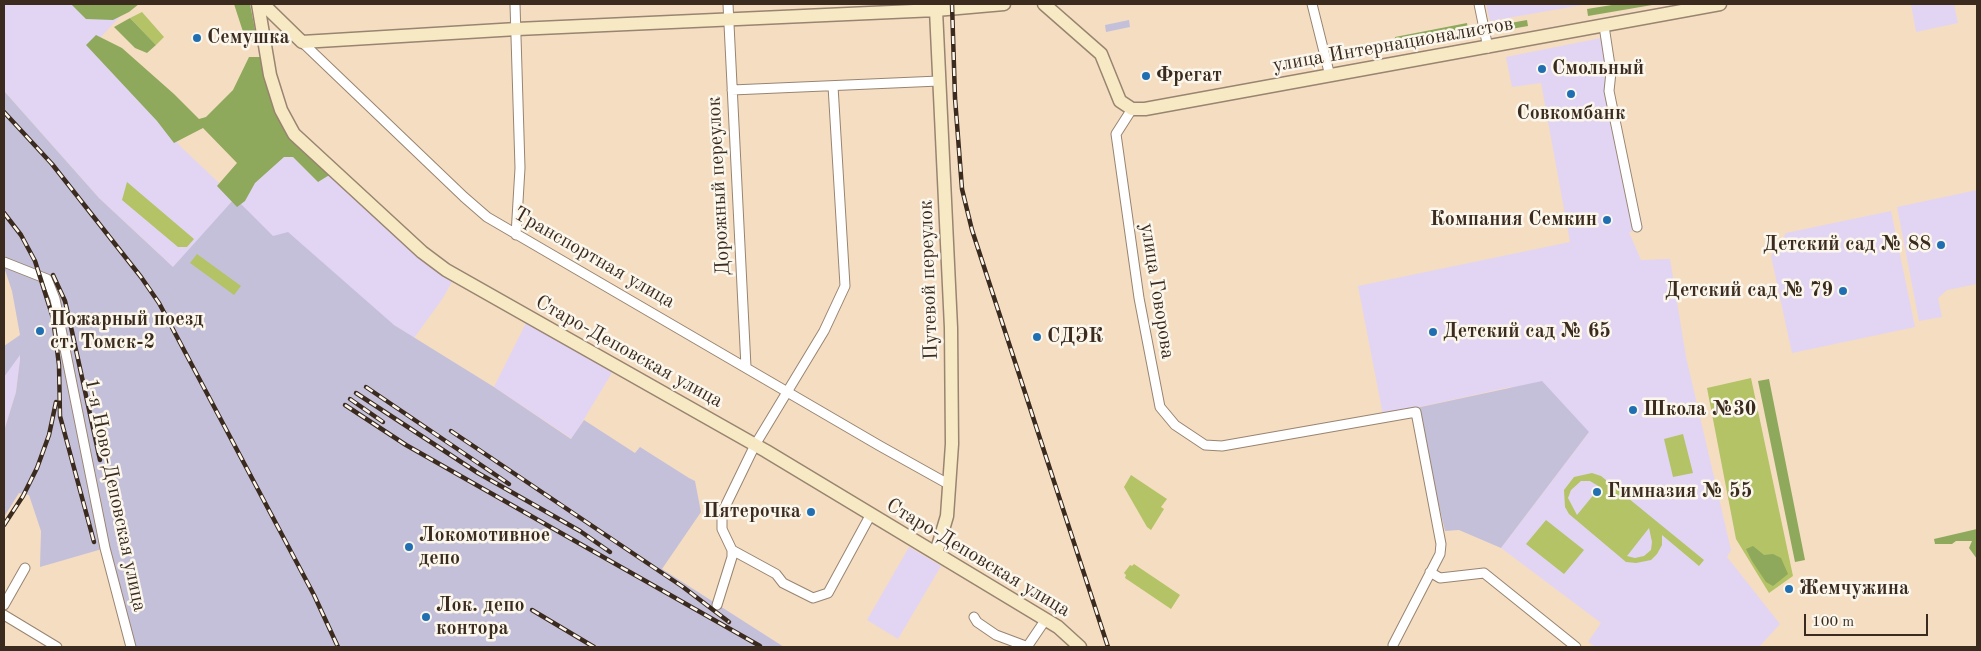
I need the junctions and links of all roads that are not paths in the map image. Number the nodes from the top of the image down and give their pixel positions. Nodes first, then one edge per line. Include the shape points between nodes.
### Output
1 (258, 4) edge
2 (263, 4) edge
3 (515, 4) edge
4 (728, 4) edge
5 (1004, 4) edge
6 (1044, 4) edge
7 (1312, 4) edge
8 (1479, 4) edge
9 (1720, 4) edge
10 (1704, 5) edge
11 (936, 7) edge
12 (728, 20) junction
13 (1604, 26) junction
14 (517, 29) junction
15 (302, 42) junction
16 (1488, 48) junction
17 (1330, 76) junction
18 (939, 80) junction
19 (833, 86) junction
20 (732, 90) junction
21 (1132, 109) junction
22 (1638, 227) dead end
23 (516, 236) junction
24 (4, 262) edge
25 (746, 367) junction
26 (788, 391) junction
27 (755, 445) junction
28 (950, 485) junction
29 (871, 514) junction
30 (732, 550) junction
31 (936, 554) junction
32 (25, 568) dead end
33 (1430, 572) junction
34 (4, 605) edge
35 (717, 605) dead end
36 (4, 614) edge
37 (974, 617) dead end
38 (1046, 619) junction
39 (1393, 645) dead end
40 (57, 647) edge
41 (131, 647) edge
42 (1027, 647) edge
43 (1080, 647) edge
44 (1576, 647) edge

1 - 27 street, Старо-Деповская улица via 270,75 280,110 294,134 422,252 446,270
2 - 15 street, Транспортная улица
3 - 14 street
4 - 12 street, Дорожный переулок
5 - 11 street
6 - 21 street via 1101,54 1120,101
7 - 17 street
8 - 16 street
9 - 10 street, улица Интернационалистов
10 - 13 street, улица Интернационалистов
11 - 12 street
11 - 18 street, Путевой переулок
12 - 14 street
12 - 20 street, Дорожный переулок
13 - 16 street, улица Интернационалистов
13 - 22 street via 1611,72 1609,91
14 - 15 street
14 - 23 street via 520,168
15 - 23 street, Транспортная улица via 464,197
16 - 17 street, улица Интернационалистов
17 - 21 street, улица Интернационалистов
18 - 19 street
18 - 28 street, Путевой переулок via 951,328
19 - 20 street
19 - 26 street via 845,286 824,331
20 - 25 street, Дорожный переулок
21 - 33 street, улица Говорова via 1116,134 1139,298 1160,407 1175,426 1189,436 1205,445 1222,446 1416,412 1441,544 1440,554
23 - 25 street, Транспортная улица
24 - 41 street, 1-я Ново-Деповская улица via 47,279 56,299 105,548
25 - 26 street, Транспортная улица
26 - 27 street
26 - 28 street, Транспортная улица
27 - 29 street, Старо-Деповская улица
27 - 30 street via 722,513 722,529
28 - 31 street, Путевой переулок via 947,516
29 - 30 street via 828,593 813,598
29 - 31 street, Старо-Деповская улица
30 - 35 street
31 - 38 street, Старо-Деповская улица
32 - 34 street
33 - 39 street
33 - 44 street via 1440,578 1484,573
36 - 40 street
37 - 42 street via 996,635
38 - 42 street
38 - 43 street, Старо-Деповская улица

